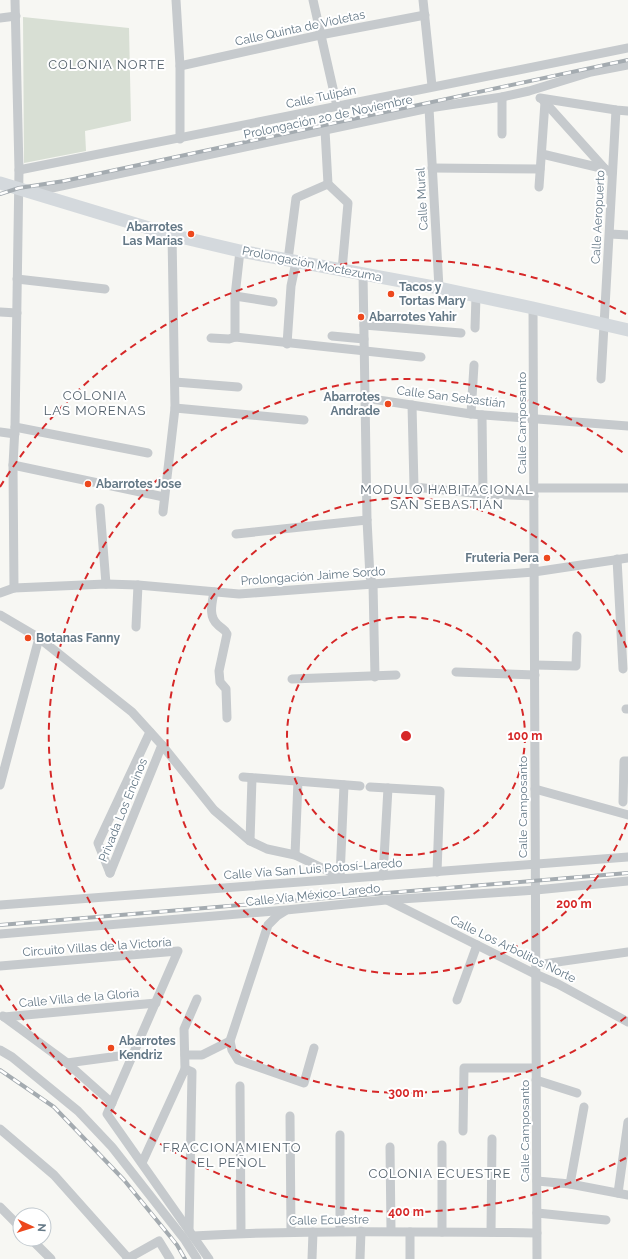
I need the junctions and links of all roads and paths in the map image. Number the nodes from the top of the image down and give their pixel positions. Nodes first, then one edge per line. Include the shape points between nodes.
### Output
1 (15, 0) edge
2 (176, 0) edge
3 (313, 0) edge
4 (423, 0) edge
5 (425, 15) junction
6 (16, 16) junction
7 (0, 18) edge
8 (320, 35) junction
9 (628, 48) edge
10 (628, 65) edge
11 (180, 66) junction
12 (432, 86) junction
13 (529, 91) junction
14 (502, 97) junction
15 (544, 100) junction
16 (337, 106) junction
17 (430, 108) junction
18 (616, 110) junction
19 (628, 111) edge
20 (325, 130) junction
21 (502, 134) dead end
22 (180, 139) junction
23 (542, 154) junction
24 (432, 168) junction
25 (540, 169) junction
26 (19, 170) junction
27 (608, 171) junction
28 (2, 184) edge
29 (328, 184) junction
30 (539, 187) dead end
31 (19, 188) junction
32 (32, 192) junction
33 (610, 234) junction
34 (172, 235) junction
35 (628, 235) edge
36 (240, 250) junction
37 (292, 261) junction
38 (342, 270) junction
39 (363, 274) junction
40 (17, 279) junction
41 (439, 288) junction
42 (105, 289) dead end
43 (235, 296) junction
44 (476, 296) junction
45 (273, 302) dead end
46 (533, 308) junction
47 (0, 312) edge
48 (17, 313) junction
49 (604, 324) junction
50 (364, 325) junction
51 (475, 328) dead end
52 (628, 330) edge
53 (461, 333) dead end
54 (332, 336) dead end
55 (235, 337) junction
56 (211, 338) dead end
57 (364, 339) junction
58 (287, 344) junction
59 (365, 352) junction
60 (420, 357) dead end
61 (474, 365) dead end
62 (601, 379) dead end
63 (175, 382) junction
64 (238, 387) dead end
65 (365, 398) junction
66 (412, 405) junction
67 (175, 408) junction
68 (471, 414) junction
69 (482, 415) junction
70 (534, 419) junction
71 (304, 420) dead end
72 (628, 426) edge
73 (15, 431) junction
74 (0, 432) edge
75 (148, 452) dead end
76 (13, 465) junction
77 (628, 488) edge
78 (534, 492) junction
79 (483, 494) junction
80 (164, 497) junction
81 (100, 508) dead end
82 (162, 512) dead end
83 (367, 520) junction
84 (236, 534) dead end
85 (628, 558) edge
86 (617, 559) junction
87 (534, 572) junction
88 (106, 584) junction
89 (373, 584) junction
90 (138, 585) junction
91 (14, 588) junction
92 (214, 592) junction
93 (0, 593) edge
94 (0, 615) edge
95 (136, 628) dead end
96 (577, 636) dead end
97 (40, 638) junction
98 (535, 665) junction
99 (623, 669) dead end
100 (456, 672) dead end
101 (396, 675) dead end
102 (535, 675) junction
103 (375, 677) junction
104 (292, 680) dead end
105 (227, 718) dead end
106 (150, 732) junction
107 (162, 745) junction
108 (628, 761) edge
109 (298, 781) junction
110 (0, 785) edge
111 (344, 785) junction
112 (360, 786) dead end
113 (370, 787) dead end
114 (388, 788) junction
115 (535, 789) junction
116 (622, 802) dead end
117 (628, 815) edge
118 (250, 841) junction
119 (295, 855) junction
120 (628, 857) edge
121 (536, 864) junction
122 (437, 872) junction
123 (383, 876) junction
124 (342, 878) junction
125 (628, 881) edge
126 (536, 890) junction
127 (386, 900) junction
128 (0, 905) edge
129 (286, 910) junction
130 (0, 934) edge
131 (477, 945) junction
132 (628, 952) edge
133 (0, 966) edge
134 (536, 970) junction
135 (197, 999) dead end
136 (457, 1000) dead end
137 (156, 1003) junction
138 (2, 1016) edge
139 (628, 1022) edge
140 (230, 1041) junction
141 (314, 1048) dead end
142 (0, 1050) edge
143 (134, 1054) junction
144 (184, 1055) junction
145 (67, 1063) junction
146 (536, 1068) junction
147 (188, 1070) junction
148 (536, 1080) junction
149 (240, 1086) dead end
150 (577, 1093) dead end
151 (112, 1103) junction
152 (584, 1108) dead end
153 (290, 1116) dead end
154 (628, 1122) edge
155 (0, 1129) edge
156 (463, 1131) dead end
157 (340, 1135) dead end
158 (492, 1139) dead end
159 (442, 1145) dead end
160 (390, 1147) dead end
161 (132, 1150) junction
162 (121, 1159) junction
163 (142, 1163) junction
164 (537, 1181) junction
165 (570, 1184) junction
166 (618, 1193) junction
167 (628, 1194) edge
168 (0, 1207) edge
169 (537, 1213) junction
170 (12, 1219) edge
171 (606, 1220) dead end
172 (340, 1231) junction
173 (361, 1231) junction
174 (391, 1231) junction
175 (291, 1232) junction
176 (313, 1232) junction
177 (410, 1232) junction
178 (442, 1232) junction
179 (491, 1232) junction
180 (241, 1233) junction
181 (191, 1234) junction
182 (537, 1234) junction
183 (39, 1247) edge
184 (51, 1259) edge
185 (128, 1259) edge
186 (170, 1259) edge
187 (197, 1259) edge
188 (209, 1259) edge
189 (312, 1259) edge
190 (360, 1259) edge
191 (410, 1259) edge
192 (537, 1259) edge

1 - 6 street
2 - 11 street
3 - 8 street
4 - 5 street
5 - 8 street, Calle Quinta de Violetas
5 - 12 street
6 - 7 street
6 - 26 street
8 - 11 street, Calle Quinta de Violetas
8 - 16 street
9 - 12 street, Calle Tulipán
10 - 13 street, Prolongación 20 de Noviembre via 591,72
11 - 22 street
12 - 16 street, Calle Tulipán
13 - 14 street, Prolongación 20 de Noviembre
13 - 15 street
14 - 17 street, Prolongación 20 de Noviembre
14 - 21 street
15 - 18 street
15 - 23 street
15 - 27 street
16 - 22 street, Calle Tulipán
17 - 20 street, Prolongación 20 de Noviembre
17 - 24 street, Calle Mural
18 - 19 street
18 - 27 street, Calle Aeropuerto
20 - 29 street
20 - 32 street, Prolongación 20 de Noviembre
22 - 26 street, Calle Tulipán
23 - 25 street
23 - 27 street
24 - 25 street
24 - 41 street, Calle Mural
25 - 30 street
26 - 31 street
27 - 33 street, Calle Aeropuerto
28 - 31 main road, Prolongación Moctezuma
29 - 37 street via 296,198
29 - 38 street via 348,203
31 - 32 main road, Prolongación Moctezuma
31 - 40 street
32 - 34 main road, Prolongación Moctezuma
33 - 35 street
33 - 49 street, Calle Aeropuerto
34 - 36 main road, Prolongación Moctezuma
34 - 63 street
36 - 37 main road, Prolongación Moctezuma
36 - 43 street
37 - 38 main road, Prolongación Moctezuma
37 - 58 street
38 - 39 main road, Prolongación Moctezuma
39 - 41 main road, Prolongación Moctezuma
39 - 50 street
40 - 42 street
40 - 48 street
41 - 44 main road, Prolongación Moctezuma
43 - 45 street
43 - 55 street
44 - 46 main road, Prolongación Moctezuma
44 - 51 street
46 - 49 main road, Prolongación Moctezuma
46 - 70 street, Calle Camposanto
47 - 48 street
48 - 73 street
49 - 52 main road, Prolongación Moctezuma
49 - 62 street, Calle Aeropuerto
50 - 53 street
50 - 57 street
54 - 57 street
55 - 56 street
55 - 58 street
57 - 59 street
58 - 59 street
59 - 60 street
59 - 65 street
61 - 68 street
63 - 64 street
63 - 67 street
65 - 66 street, Calle San Sebastián
65 - 83 street
66 - 68 street, Calle San Sebastián
66 - 79 street via 414,487
67 - 71 street
67 - 80 street
68 - 69 street, Calle San Sebastián
69 - 70 street, Calle San Sebastián
69 - 79 street
70 - 72 street, Calle San Sebastián
70 - 78 street, Calle Camposanto
73 - 74 street
73 - 75 street
73 - 76 street
76 - 80 street
76 - 91 street
77 - 78 street
78 - 79 street
78 - 87 street, Calle Camposanto
80 - 82 street
81 - 88 street
83 - 84 street
83 - 89 street via 370,577
85 - 86 street, Prolongación Jaime Sordo
86 - 87 street, Prolongación Jaime Sordo
86 - 99 street
87 - 89 street, Prolongación Jaime Sordo
87 - 98 street, Calle Camposanto
88 - 90 street, Prolongación Jaime Sordo
88 - 91 street, Prolongación Jaime Sordo
89 - 92 street, Prolongación Jaime Sordo via 239,594
89 - 103 street
90 - 92 street, Prolongación Jaime Sordo
90 - 95 street
91 - 93 street, Prolongación Jaime Sordo
92 - 105 street via 211,614 227,634 219,671 220,682 226,689
94 - 97 street
96 - 98 street via 576,666
97 - 106 street via 132,712
97 - 110 street
98 - 102 street, Calle Camposanto
100 - 102 street
101 - 103 street
102 - 115 street, Calle Camposanto
103 - 104 street
106 - 107 street
106 - 107 street, Privada Los Encinos via 98,843 110,873
107 - 118 street via 214,810
108 - 116 street via 624,761
109 - 111 street
109 - 118 street via 248,777
109 - 119 street
111 - 112 street
111 - 124 street
113 - 114 street
114 - 122 street via 440,791
114 - 123 street
115 - 117 street
115 - 121 street, Calle Camposanto
118 - 119 street via 268,850
119 - 124 street
120 - 121 street, Calle Vía San Luis Potosí-Laredo
121 - 122 street, Calle Vía San Luis Potosí-Laredo
121 - 126 street, Calle Camposanto
122 - 123 street, Calle Vía San Luis Potosí-Laredo
123 - 124 street, Calle Vía San Luis Potosí-Laredo
124 - 128 street, Calle Vía San Luis Potosí-Laredo
125 - 126 street, Calle Vía México-Laredo
126 - 127 street, Calle Vía México-Laredo
126 - 134 street, Calle Camposanto
127 - 129 street, Calle Vía México-Laredo
127 - 131 street, Calle Los Arbolitos Norte
129 - 130 street, Calle Vía México-Laredo
129 - 140 street via 268,925
131 - 134 street, Calle Los Arbolitos Norte
131 - 136 street
132 - 134 street
133 - 137 street, Circuito Villas de la Victoría via 178,951
134 - 139 street, Calle Los Arbolitos Norte
134 - 146 street, Calle Camposanto
135 - 144 street via 184,1029
137 - 138 street, Calle Villa de la Gloria
137 - 143 street, Circuito Villas de la Victoría
138 - 145 street
140 - 141 street via 238,1060 304,1083
140 - 144 street via 202,1055
142 - 162 street via 78,1111
143 - 145 street
143 - 151 street, Circuito Villas de la Victoría
144 - 147 street
145 - 151 street
146 - 148 street, Calle Camposanto
146 - 156 street via 464,1068
147 - 163 street
147 - 181 street
148 - 150 street
148 - 164 street, Calle Camposanto
149 - 180 street
151 - 161 street, Circuito Villas de la Victoría via 108,1114
152 - 165 street
153 - 175 street
154 - 166 street
155 - 185 street via 54,1176
157 - 172 street
158 - 179 street
159 - 178 street
160 - 174 street
161 - 162 street
161 - 163 street
162 - 187 street via 186,1240
163 - 181 street
164 - 165 street
164 - 169 street, Calle Camposanto
165 - 166 street
166 - 167 street
168 - 170 street
169 - 171 street
169 - 182 street, Calle Camposanto
172 - 173 street, Calle Ecuestre
172 - 176 street, Calle Ecuestre
173 - 174 street, Calle Ecuestre
173 - 190 street
174 - 177 street, Calle Ecuestre
175 - 176 street, Calle Ecuestre
175 - 180 street, Calle Ecuestre
176 - 189 street
177 - 178 street, Calle Ecuestre
177 - 191 street
178 - 179 street, Calle Ecuestre
179 - 182 street, Calle Ecuestre
180 - 181 street, Calle Ecuestre
181 - 188 street
182 - 192 street, Calle Camposanto
183 - 184 street
185 - 186 street via 159,1242

